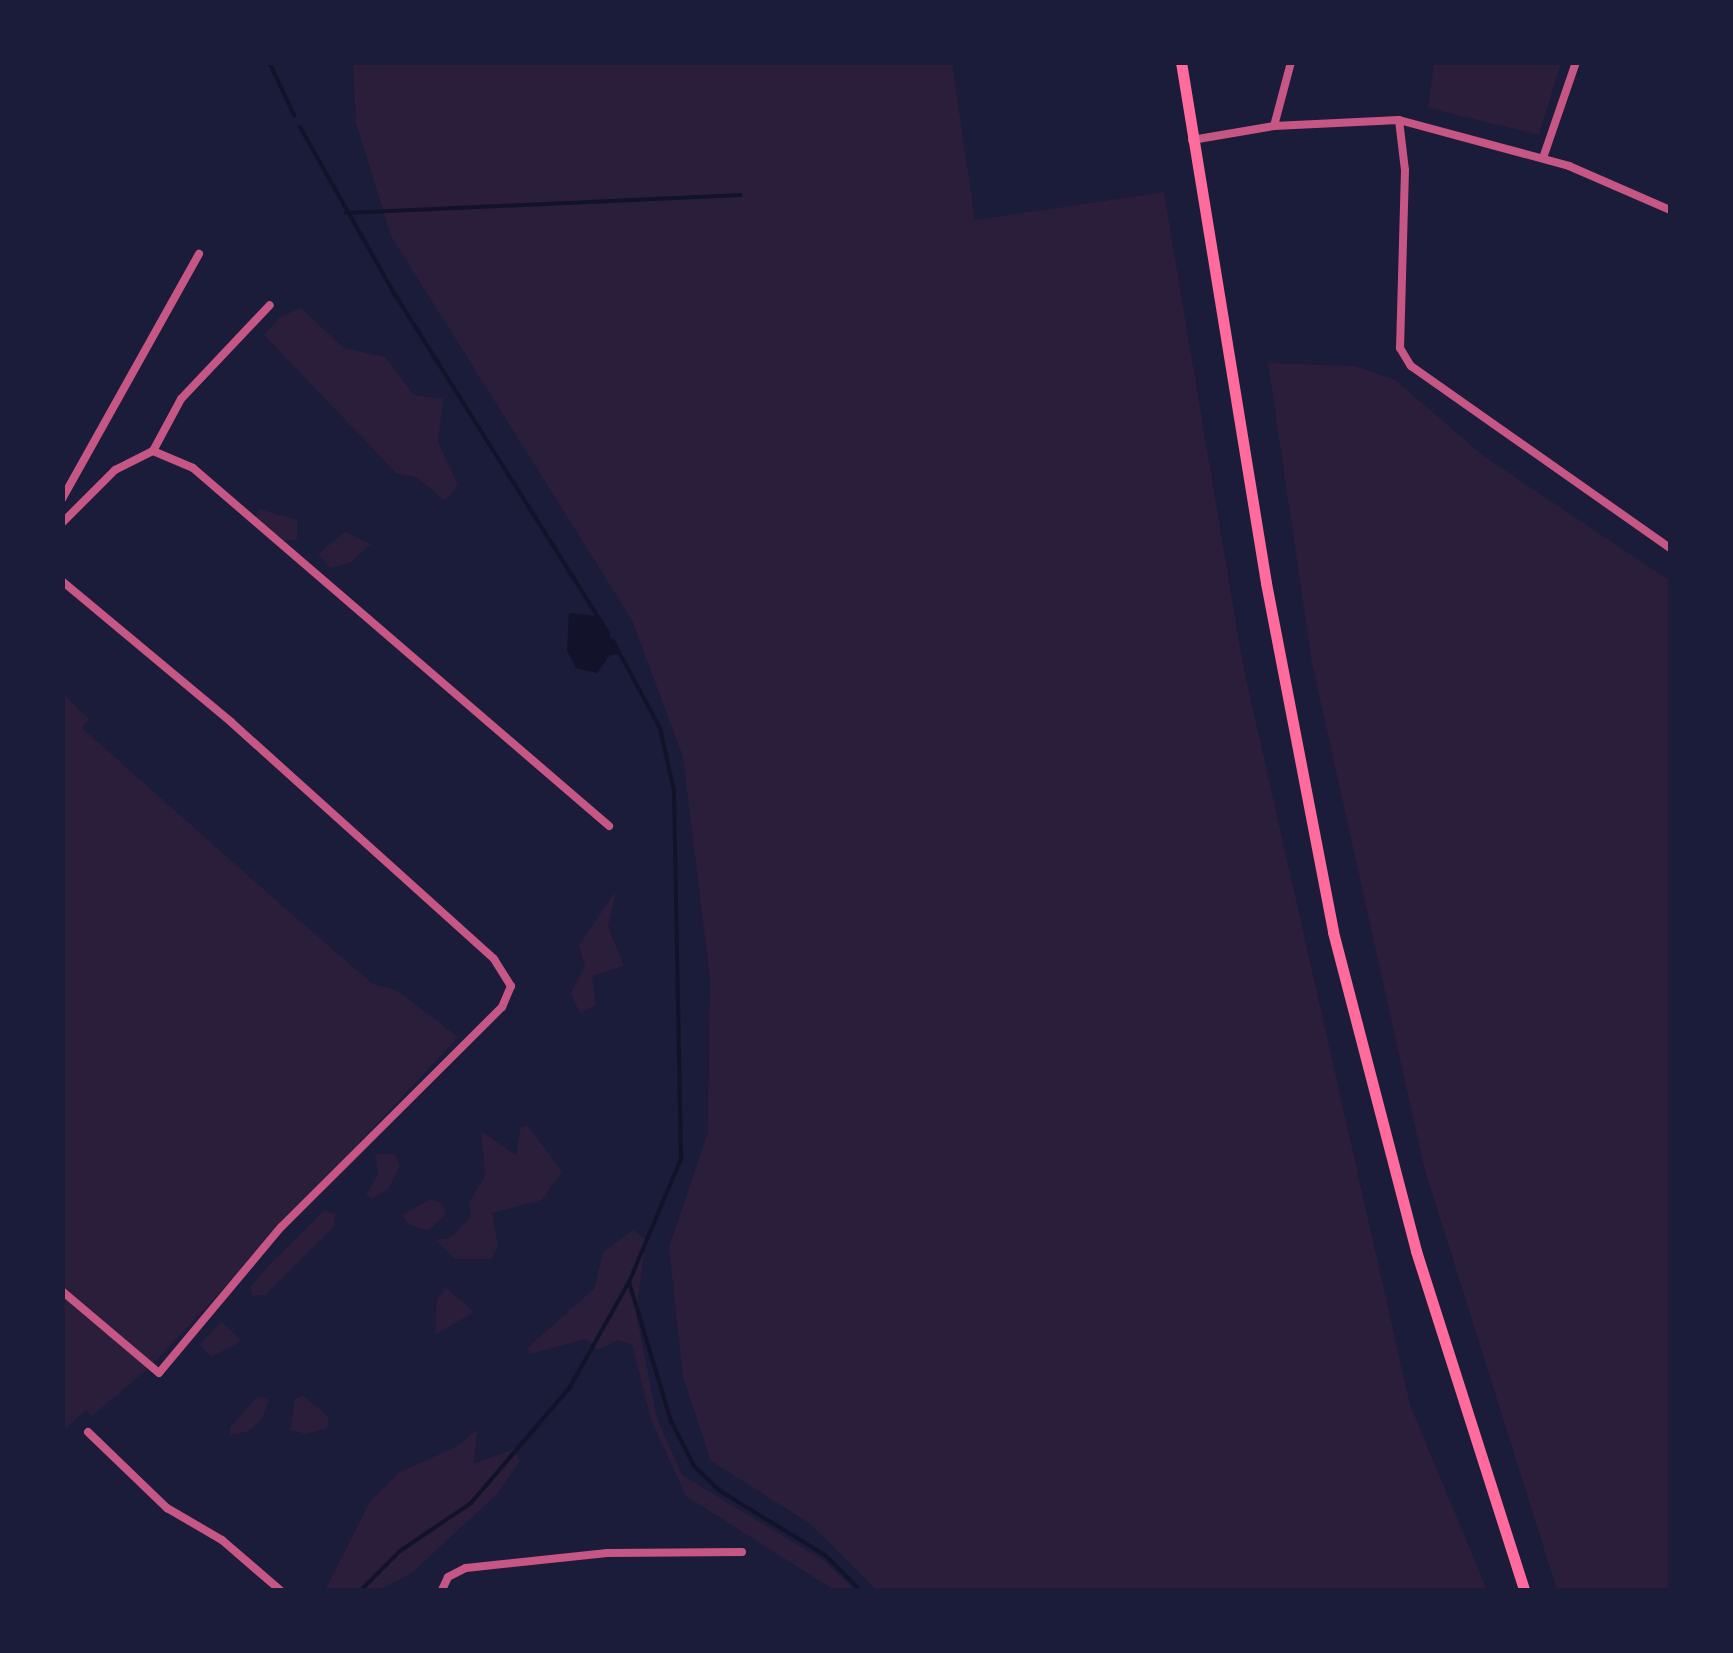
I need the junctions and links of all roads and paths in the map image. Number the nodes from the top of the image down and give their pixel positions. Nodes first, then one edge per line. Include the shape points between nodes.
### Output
1 (1182, 62) edge
2 (1291, 62) edge
3 (1576, 62) edge
4 (1399, 120) junction
5 (1274, 126) junction
6 (1192, 140) junction
7 (1543, 158) junction
8 (1670, 210) edge
9 (199, 254) dead end
10 (270, 305) dead end
11 (153, 451) junction
12 (62, 498) edge
13 (62, 522) edge
14 (1670, 548) edge
15 (62, 581) edge
16 (610, 826) dead end
17 (62, 1291) edge
18 (88, 1432) dead end
19 (742, 1552) dead end
20 (280, 1590) edge
21 (442, 1590) edge
22 (1524, 1590) edge

1 - 6 main road
2 - 5 street
3 - 7 street
4 - 5 street
4 - 7 street
4 - 14 street via 1406,170 1400,348 1411,366
5 - 6 street
6 - 22 main road via 1333,932 1416,1251
7 - 8 street
9 - 12 street
10 - 11 street via 180,399
11 - 13 street via 115,470
11 - 16 street via 193,468
15 - 17 street via 494,959 511,986 502,1007 281,1227 159,1374
18 - 20 street via 167,1508 222,1540
19 - 21 street via 607,1552 466,1568 453,1572

